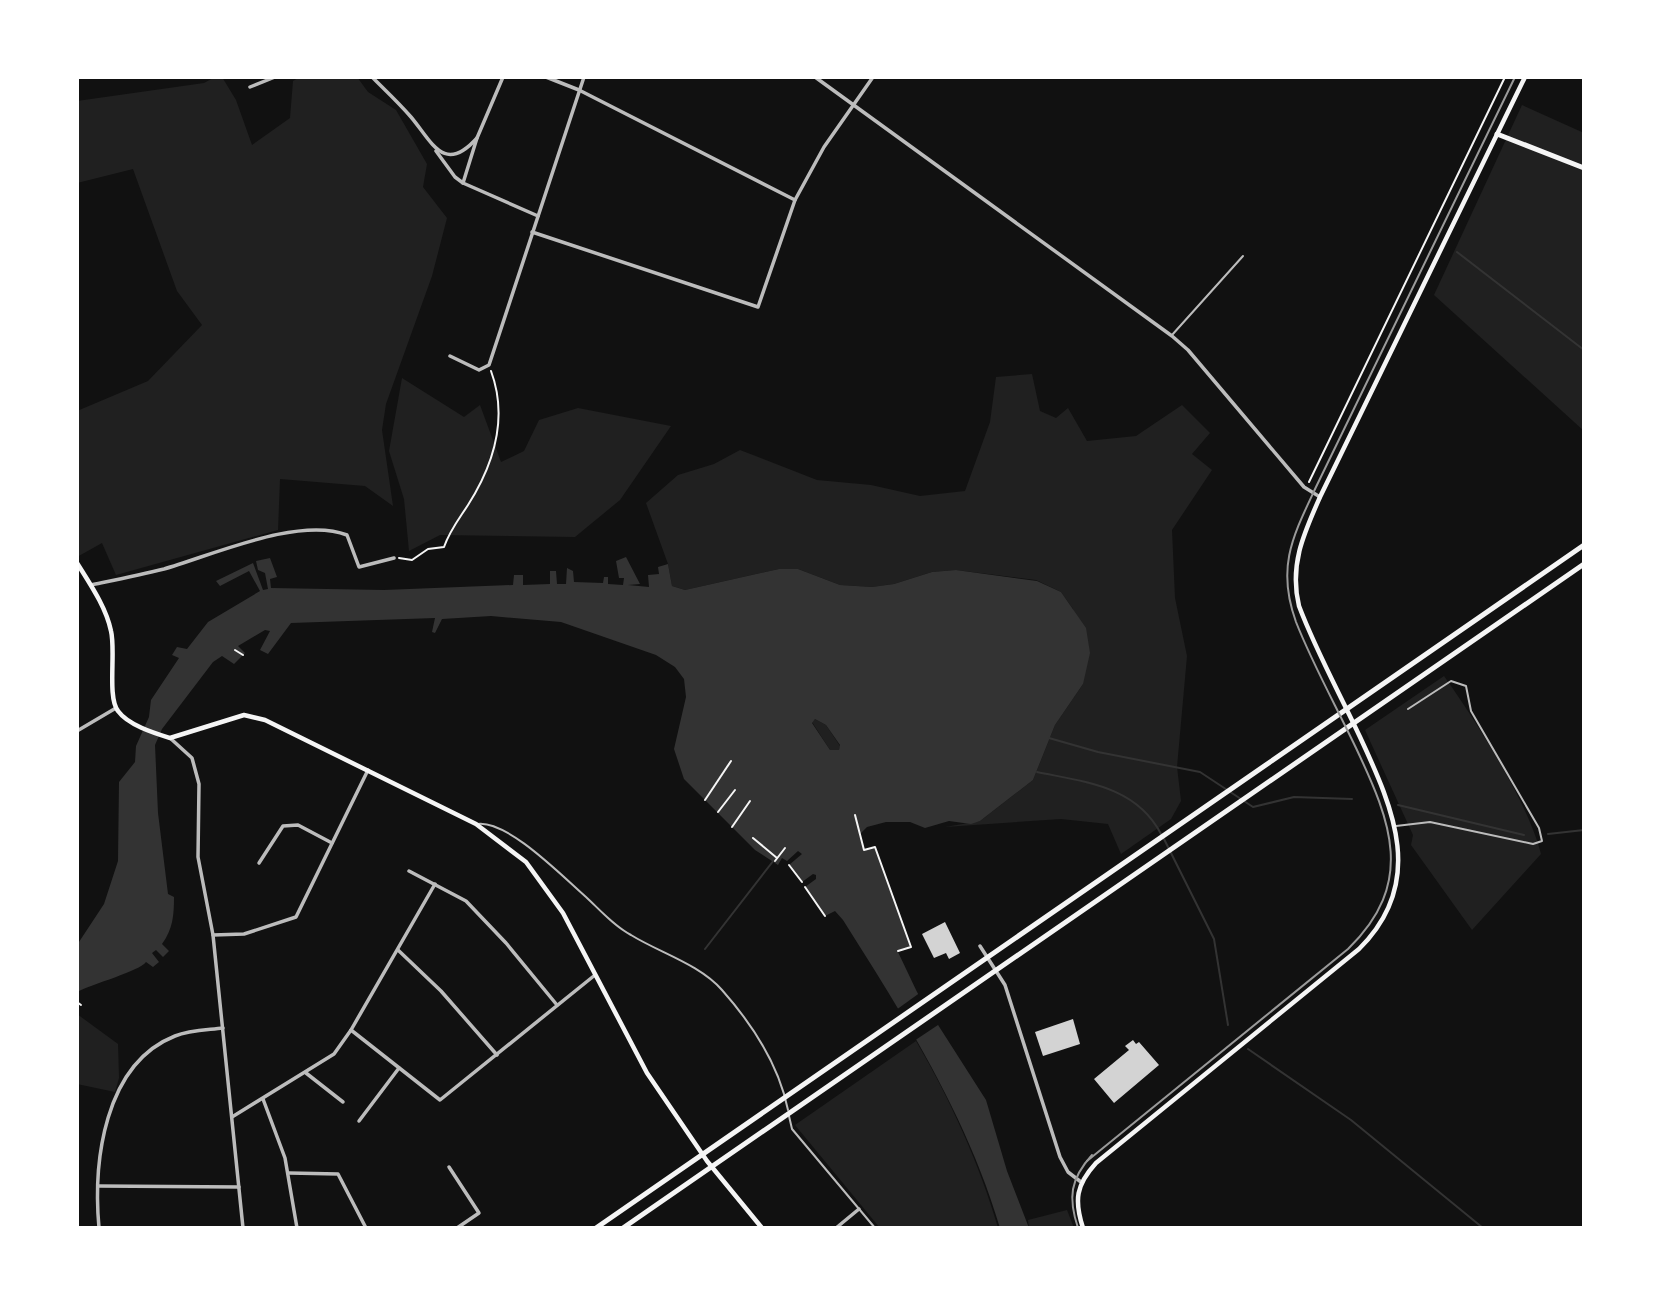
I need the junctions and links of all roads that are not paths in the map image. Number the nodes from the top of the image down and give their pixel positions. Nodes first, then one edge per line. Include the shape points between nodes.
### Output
1 (275, 77) edge
2 (372, 77) edge
3 (503, 77) edge
4 (546, 77) edge
5 (584, 77) edge
6 (815, 77) edge
7 (873, 77) edge
8 (1525, 77) edge
9 (250, 88) dead end
10 (579, 90) junction
11 (853, 104) junction
12 (1497, 134) junction
13 (477, 138) junction
14 (433, 146) junction
15 (1584, 168) edge
16 (463, 183) junction
17 (795, 200) junction
18 (537, 216) junction
19 (533, 232) junction
20 (1243, 256) dead end
21 (1172, 336) junction
22 (450, 356) dead end
23 (1320, 497) junction
24 (1584, 545) edge
25 (394, 558) road end
26 (77, 563) edge
27 (1584, 565) edge
28 (90, 585) junction
29 (116, 708) junction
30 (1408, 709) dead end
31 (77, 731) edge
32 (168, 737) junction
33 (368, 770) junction
34 (476, 824) junction
35 (1396, 826) junction
36 (332, 843) junction
37 (259, 863) dead end
38 (410, 871) dead end
39 (435, 884) junction
40 (213, 935) junction
41 (979, 946) dead end
42 (397, 949) junction
43 (596, 974) junction
44 (557, 1005) junction
45 (223, 1028) junction
46 (351, 1030) junction
47 (497, 1055) junction
48 (399, 1068) junction
49 (306, 1073) junction
50 (263, 1099) junction
51 (343, 1101) dead end
52 (232, 1117) junction
53 (359, 1121) dead end
54 (449, 1167) dead end
55 (288, 1173) junction
56 (1081, 1182) junction
57 (98, 1186) junction
58 (240, 1187) junction
59 (859, 1209) junction
60 (99, 1228) edge
61 (243, 1228) edge
62 (297, 1228) edge
63 (366, 1228) edge
64 (457, 1228) edge
65 (596, 1228) edge
66 (622, 1228) edge
67 (762, 1228) edge
68 (836, 1228) edge
69 (875, 1228) edge
70 (1083, 1228) edge

1 - 9 street
2 - 14 street
3 - 13 street
4 - 10 street
5 - 10 street
6 - 11 street
7 - 11 street
8 - 12 main road
10 - 17 street
10 - 18 street
11 - 17 street
11 - 21 street
12 - 15 highway
12 - 23 main road
13 - 14 street via 456,155
13 - 16 street
14 - 16 street
16 - 18 street
17 - 19 street via 758,307
18 - 19 street
19 - 22 street via 489,365 479,370
20 - 21 lane
21 - 23 street
23 - 35 main road via 1298,550 1297,599
24 - 65 highway
25 - 28 street via 359,566 347,536 334,530 292,532
26 - 28 main road
27 - 66 highway
28 - 29 main road via 110,626
29 - 31 street
29 - 32 main road via 136,725
30 - 35 lane via 1451,681 1466,686 1471,711 1539,828 1542,841 1533,844 1430,822
32 - 33 main road via 223,719 255,716
32 - 40 street via 196,765 198,857
33 - 34 main road
33 - 36 street
34 - 43 main road via 526,862 563,913
34 - 59 lane via 492,825 516,838 628,934 701,973 721,989 766,1050 782,1083 792,1129
35 - 56 main road via 1399,859 1395,888 1382,922 1366,943 1107,1154
36 - 37 street via 298,825 283,827
36 - 40 street via 296,917 244,934
38 - 39 street
39 - 42 street
39 - 44 street via 466,901
40 - 45 street
41 - 56 street via 1005,985 1060,1157 1068,1172
42 - 46 street
42 - 47 street
43 - 44 street
43 - 67 main road via 647,1073 707,1161
44 - 47 street
45 - 52 street
45 - 57 street via 174,1036 128,1074 109,1118
46 - 48 street
46 - 49 street via 334,1054
47 - 48 street via 440,1100
48 - 53 street
49 - 50 street
49 - 51 street
50 - 52 street
50 - 55 street
52 - 58 street
54 - 64 street via 479,1213
55 - 62 street
55 - 63 street via 338,1174
56 - 70 main road via 1076,1201
57 - 58 street
57 - 60 street
58 - 61 street
59 - 68 street
59 - 69 lane

